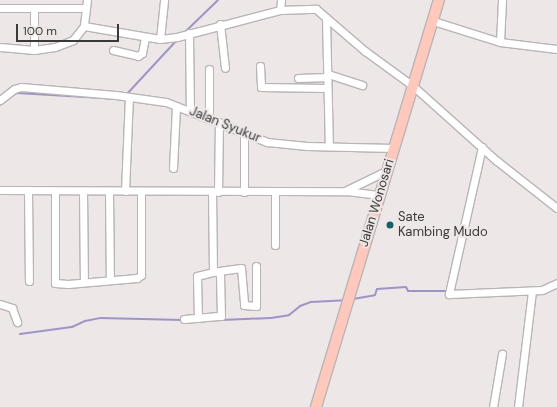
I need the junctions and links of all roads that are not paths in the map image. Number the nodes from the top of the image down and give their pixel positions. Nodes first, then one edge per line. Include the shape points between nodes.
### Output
1 (87, 0) edge
2 (164, 0) edge
3 (281, 0) edge
4 (439, 0) edge
5 (502, 0) edge
6 (0, 8) edge
7 (34, 8) junction
8 (86, 8) junction
9 (280, 10) junction
10 (326, 18) junction
11 (433, 21) junction
12 (220, 24) junction
13 (84, 26) junction
14 (188, 34) junction
15 (145, 37) junction
16 (160, 39) junction
17 (500, 42) junction
18 (0, 47) edge
19 (557, 49) edge
20 (34, 50) junction
21 (113, 50) dead end
22 (260, 66) dead end
23 (225, 68) dead end
24 (209, 69) dead end
25 (328, 76) junction
26 (298, 78) dead end
27 (362, 85) dead end
28 (413, 86) junction
29 (327, 88) junction
30 (129, 97) junction
31 (0, 100) edge
32 (176, 106) junction
33 (190, 111) junction
34 (209, 117) junction
35 (219, 122) junction
36 (244, 135) junction
37 (328, 146) junction
38 (482, 147) junction
39 (394, 148) junction
40 (173, 168) dead end
41 (386, 171) junction
42 (0, 190) edge
43 (28, 190) junction
44 (346, 190) junction
45 (55, 191) junction
46 (83, 191) junction
47 (109, 191) junction
48 (125, 191) junction
49 (141, 191) junction
50 (215, 192) junction
51 (244, 192) junction
52 (275, 192) junction
53 (380, 195) junction
54 (557, 208) edge
55 (274, 245) dead end
56 (256, 266) dead end
57 (216, 271) junction
58 (110, 280) junction
59 (29, 281) dead end
60 (84, 282) junction
61 (557, 284) edge
62 (532, 291) junction
63 (0, 304) edge
64 (198, 318) junction
65 (184, 319) dead end
66 (17, 322) dead end
67 (502, 354) dead end
68 (316, 407) edge
69 (493, 407) edge
70 (518, 407) edge

1 - 8 street
2 - 16 street
3 - 9 street
4 - 11 highway, Jalan Wonosari
5 - 17 street
6 - 7 street
7 - 8 street
7 - 20 street
8 - 13 street
9 - 10 street via 316,9
9 - 12 street
10 - 25 street
10 - 28 street
11 - 17 street
11 - 28 highway, Jalan Wonosari
12 - 14 street
12 - 23 street
13 - 15 street
13 - 20 street via 73,40 65,44
14 - 16 street
14 - 33 street
15 - 16 street
15 - 21 street via 142,53 138,56
17 - 19 street
18 - 20 street
22 - 29 street via 262,88
24 - 34 street
25 - 26 street
25 - 27 street
25 - 29 street
28 - 38 street
28 - 39 highway, Jalan Wonosari
29 - 37 street
30 - 31 street, Jalan Syukur via 21,87
30 - 32 street, Jalan Syukur
30 - 48 street
32 - 33 street, Jalan Syukur
32 - 40 street
33 - 34 street, Jalan Syukur
34 - 35 street, Jalan Syukur
35 - 36 street, Jalan Syukur
35 - 50 street
36 - 37 street, Jalan Syukur via 284,144
36 - 51 street
37 - 39 street, Jalan Syukur
38 - 54 street
38 - 62 street via 450,294
39 - 41 highway, Jalan Wonosari
41 - 44 street
41 - 53 highway, Jalan Wonosari
42 - 43 street
43 - 45 street
43 - 59 street
44 - 52 street
44 - 53 street
45 - 46 street
45 - 60 street via 55,283
46 - 47 street
46 - 60 street
47 - 48 street
47 - 58 street
48 - 49 street
49 - 50 street
49 - 58 street via 141,276
50 - 51 street
50 - 57 street
51 - 52 street
52 - 55 street
53 - 68 highway, Jalan Wonosari
56 - 57 street via 256,306 244,305 241,268
57 - 64 street via 198,276
57 - 64 street via 220,318
58 - 60 street
61 - 62 street
62 - 70 street
63 - 66 street via 12,308
64 - 65 street
67 - 69 street

